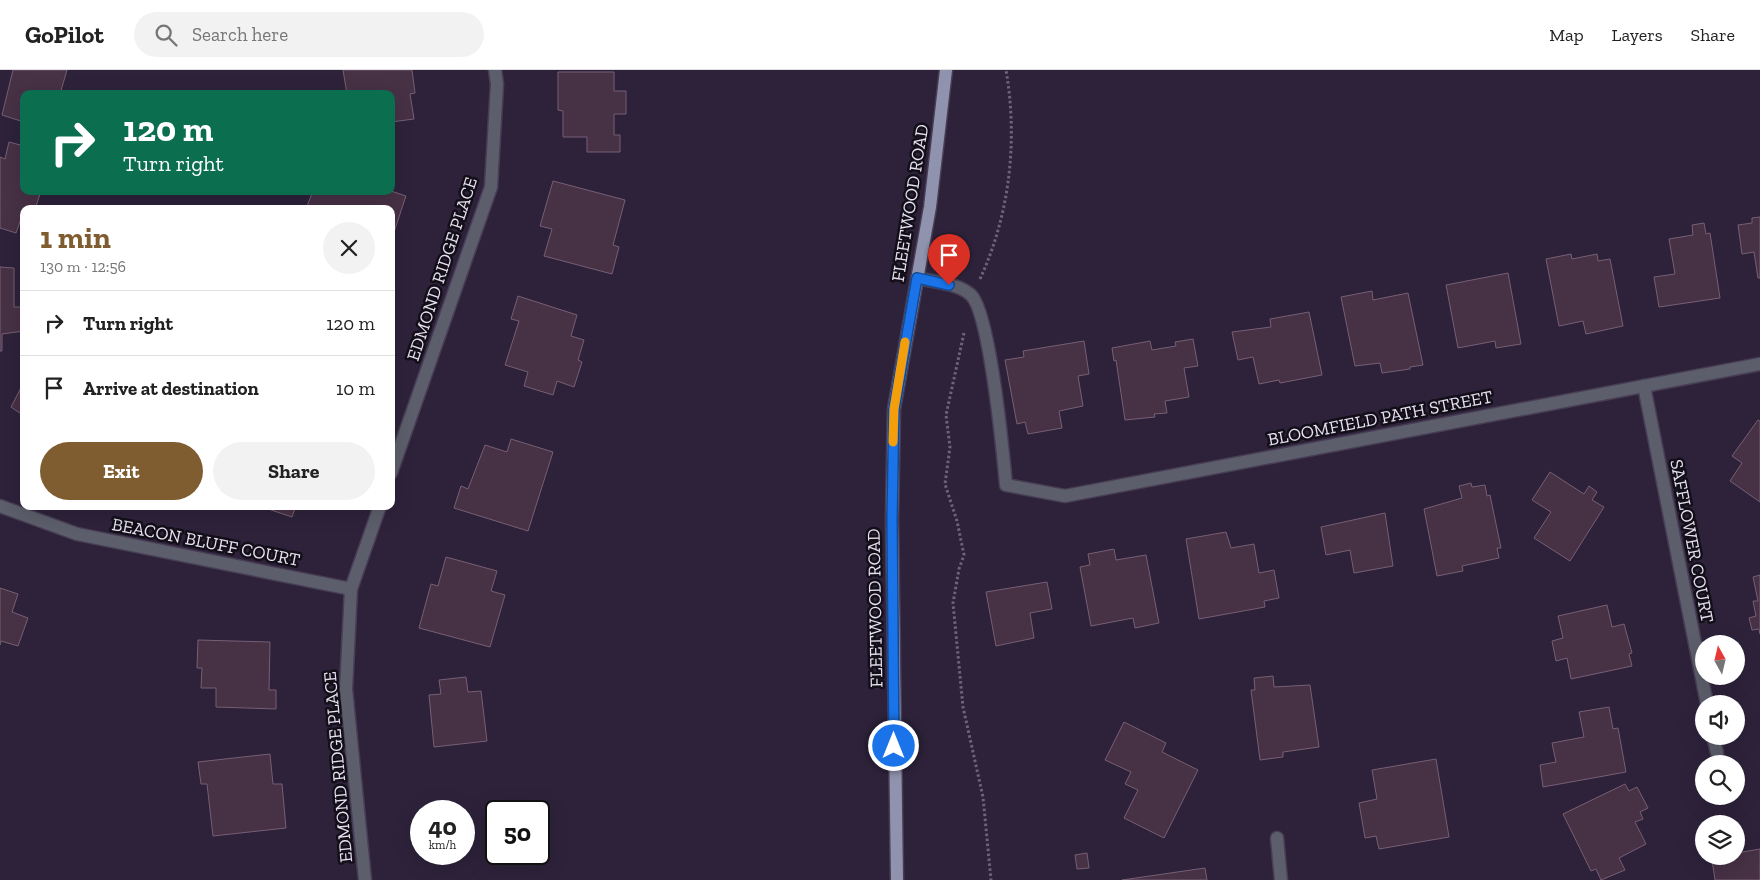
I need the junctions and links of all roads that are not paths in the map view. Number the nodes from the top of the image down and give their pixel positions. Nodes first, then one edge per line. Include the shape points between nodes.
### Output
1 (496, 70) edge
2 (946, 70) edge
3 (917, 278) junction
4 (1760, 364) edge
5 (1644, 386) junction
6 (395, 462) edge
7 (0, 506) edge
8 (379, 510) edge
9 (351, 589) junction
10 (1705, 695) edge
11 (1715, 745) edge
12 (1717, 753) dead end
13 (1277, 838) dead end
14 (365, 880) edge
15 (897, 880) edge
16 (1281, 880) edge

1 - 6 street, EDMOND RIDGE PLACE via 491,187
2 - 3 main road, FLEETWOOD ROAD via 930,207
3 - 5 street, BLOOMFIELD PATH STREET via 964,290 972,297 982,324 1000,420 1006,485 1065,496
3 - 15 main road, FLEETWOOD ROAD via 894,409 892,519
4 - 5 street, BLOOMFIELD PATH STREET
5 - 10 street, SAFFLOWER COURT
7 - 9 street, BEACON BLUFF COURT via 77,534
8 - 9 street, EDMOND RIDGE PLACE
9 - 14 street, EDMOND RIDGE PLACE via 346,689
11 - 12 street
13 - 16 street

